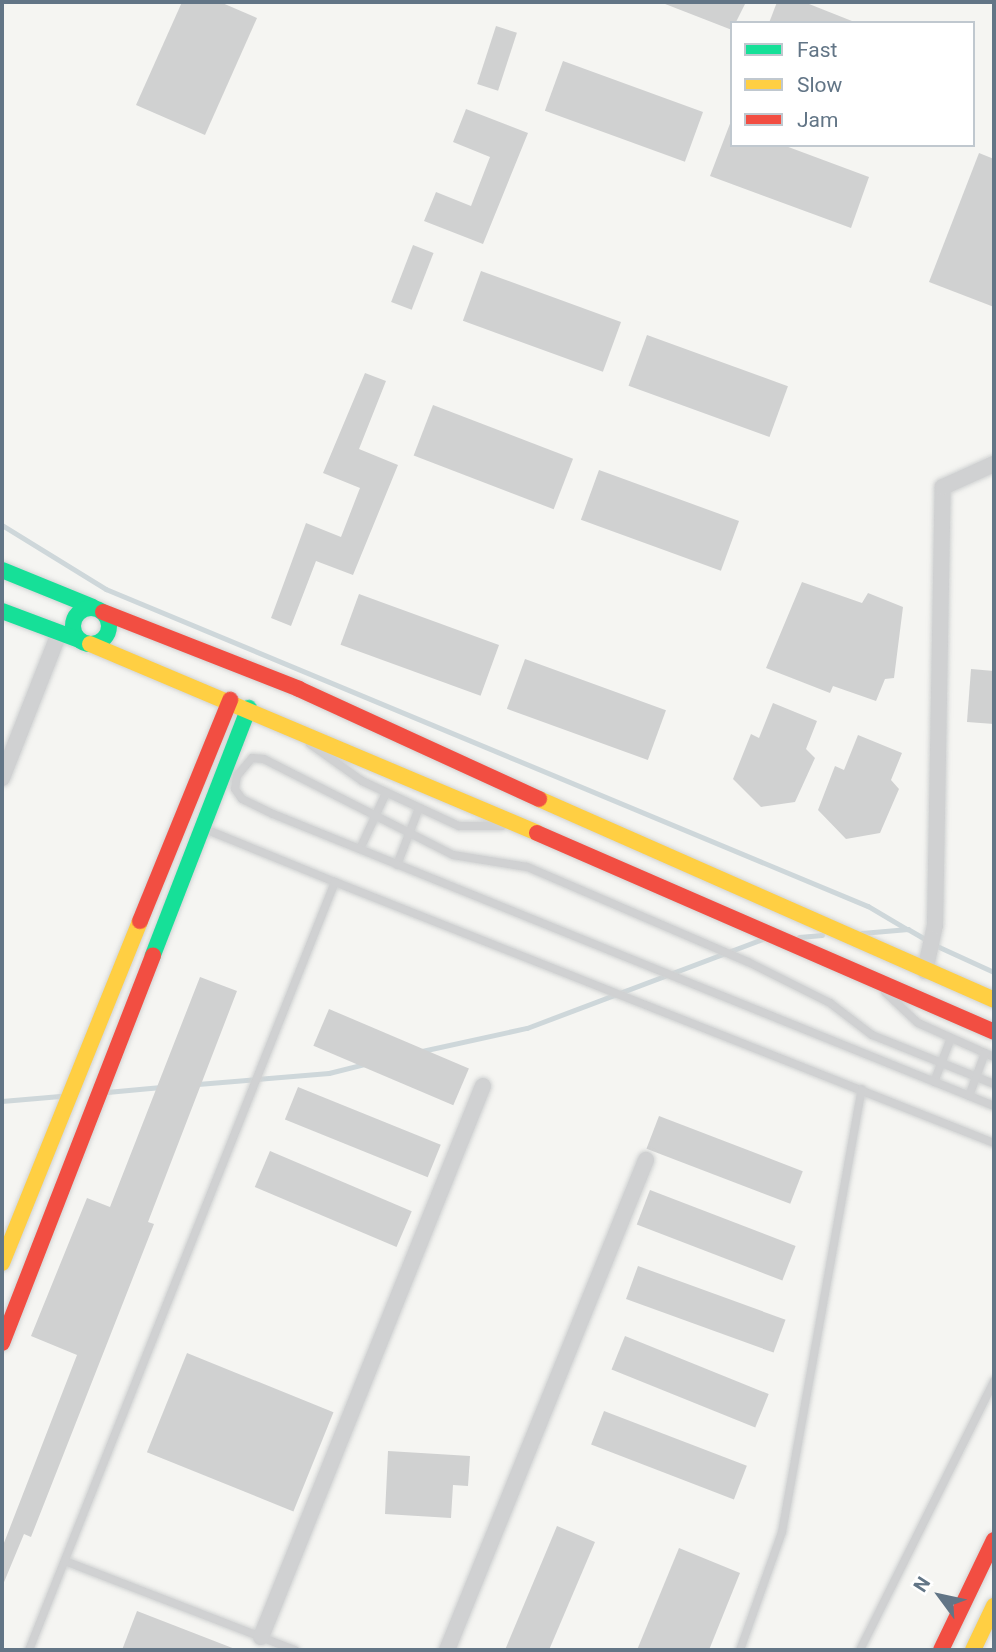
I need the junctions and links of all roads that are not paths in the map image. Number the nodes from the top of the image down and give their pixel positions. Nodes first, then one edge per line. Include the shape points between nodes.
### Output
1 (994, 464) edge
2 (2, 570) edge
3 (98, 609) junction
4 (2, 611) edge
5 (59, 633) junction
6 (84, 642) junction
7 (230, 700) junction
8 (249, 708) junction
9 (283, 723) junction
10 (2, 778) edge
11 (386, 793) junction
12 (419, 808) junction
13 (375, 817) junction
14 (181, 819) junction
15 (515, 824) junction
16 (203, 828) junction
17 (409, 834) junction
18 (360, 849) junction
19 (397, 865) junction
20 (335, 883) junction
21 (925, 971) junction
22 (874, 979) junction
23 (994, 1000) edge
24 (994, 1032) edge
25 (951, 1038) junction
26 (985, 1053) junction
27 (994, 1057) edge
28 (942, 1062) junction
29 (977, 1077) junction
30 (934, 1082) junction
31 (994, 1084) edge
32 (483, 1086) dead end
33 (862, 1089) junction
34 (970, 1096) junction
35 (994, 1106) edge
36 (994, 1143) edge
37 (646, 1160) dead end
38 (9, 1222) edge
39 (2, 1263) edge
40 (2, 1343) edge
41 (994, 1381) edge
42 (994, 1540) edge
43 (65, 1562) junction
44 (994, 1606) edge
45 (266, 1643) edge
46 (29, 1650) edge
47 (295, 1650) edge
48 (447, 1650) edge
49 (740, 1650) edge
50 (860, 1650) edge
51 (941, 1650) edge
52 (973, 1650) edge

1 - 21 street via 943,487 935,925
2 - 3 street
3 - 6 street via 109,630 102,640
3 - 6 street via 81,610 74,618 73,630
3 - 21 street via 299,689
4 - 5 street
5 - 6 street
5 - 10 street
6 - 7 street
7 - 8 street
7 - 14 street
8 - 9 street
8 - 16 street
9 - 11 lane via 342,769
9 - 15 street
11 - 12 lane
11 - 13 lane
12 - 15 lane via 459,826 481,829
12 - 17 lane
13 - 17 lane
13 - 18 lane
13 - 18 lane via 264,759 252,758 237,776 235,789 242,799
14 - 16 lane
14 - 38 street
15 - 22 street
16 - 20 lane
16 - 40 street
17 - 19 lane
17 - 28 lane via 465,858 508,862 539,872 748,962 830,1003 872,1035
18 - 19 lane
19 - 30 lane
20 - 33 lane
20 - 43 lane
21 - 23 street
22 - 24 street
22 - 25 lane via 905,1014
25 - 26 lane
25 - 28 lane
26 - 27 lane
26 - 29 lane
28 - 29 lane
28 - 30 lane
29 - 31 lane
29 - 34 lane
30 - 34 lane
32 - 45 street
33 - 36 lane
33 - 49 lane via 782,1532
34 - 35 lane
37 - 48 street
38 - 39 street
41 - 50 lane
42 - 51 street
43 - 45 lane
43 - 46 lane
44 - 52 street
45 - 47 lane

